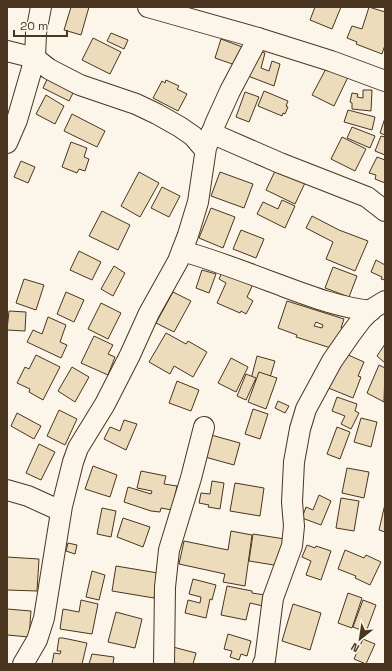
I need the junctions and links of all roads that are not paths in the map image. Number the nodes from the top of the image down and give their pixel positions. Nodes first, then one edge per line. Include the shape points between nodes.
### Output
1 (41, 7) edge
2 (148, 7) edge
3 (258, 38) junction
4 (7, 51) edge
5 (35, 58) junction
6 (385, 81) edge
7 (208, 141) junction
8 (7, 143) edge
9 (385, 211) edge
10 (182, 251) junction
11 (378, 306) edge
12 (204, 427) dead end
13 (7, 490) edge
14 (61, 511) junction
15 (23, 664) edge
16 (164, 664) edge
17 (263, 664) edge

1 - 5 street via 36,32
2 - 3 street
3 - 6 street
3 - 7 street via 230,91
4 - 5 street
5 - 7 street via 49,69 80,85 123,99 180,126 193,136
5 - 8 street
7 - 9 street via 280,163 367,197
7 - 10 street via 198,202
10 - 11 street via 353,309
10 - 14 street via 105,404 78,448
11 - 17 street via 362,319 332,361 306,408 294,462 292,546 273,598
12 - 16 street via 169,550 165,587
13 - 14 street via 28,496
14 - 15 street via 44,618 37,640

